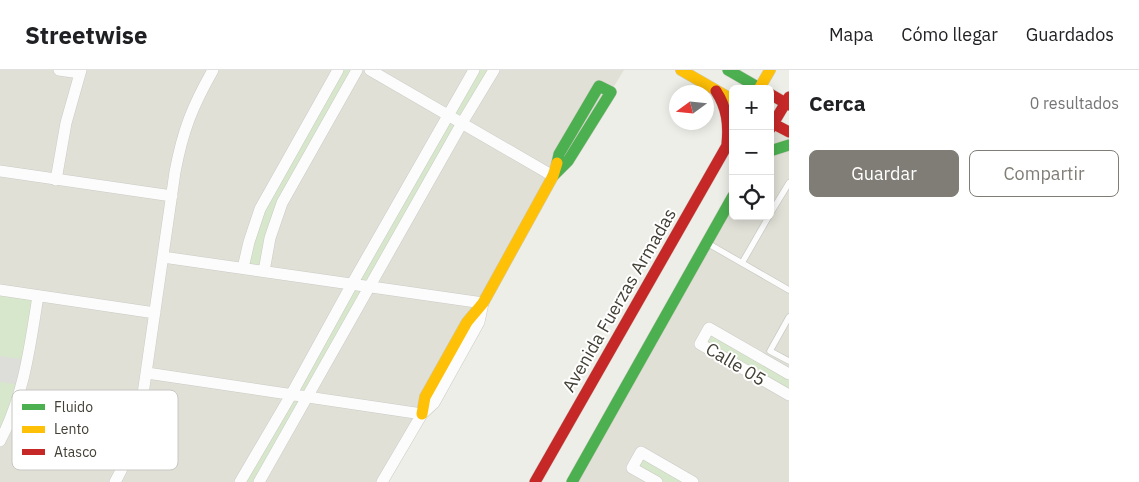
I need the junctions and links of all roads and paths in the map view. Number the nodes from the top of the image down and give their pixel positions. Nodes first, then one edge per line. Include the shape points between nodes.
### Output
1 (59, 70) edge
2 (213, 70) edge
3 (338, 70) edge
4 (357, 70) edge
5 (370, 70) edge
6 (474, 70) edge
7 (494, 70) edge
8 (681, 70) edge
9 (728, 70) edge
10 (770, 70) edge
11 (80, 71) edge
12 (753, 85) edge
13 (762, 85) edge
14 (715, 90) junction
15 (774, 96) edge
16 (729, 98) edge
17 (788, 102) edge
18 (448, 115) junction
19 (774, 121) edge
20 (462, 123) junction
21 (774, 126) edge
22 (730, 130) edge
23 (789, 132) edge
24 (729, 142) edge
25 (789, 146) edge
26 (774, 150) edge
27 (0, 171) edge
28 (279, 174) junction
29 (554, 176) junction
30 (56, 180) junction
31 (293, 182) junction
32 (789, 183) edge
33 (172, 196) junction
34 (729, 203) edge
35 (774, 208) edge
36 (767, 220) edge
37 (706, 243) junction
38 (164, 257) junction
39 (742, 263) junction
40 (244, 268) junction
41 (264, 271) junction
42 (352, 284) junction
43 (371, 287) junction
44 (0, 290) edge
45 (789, 290) edge
46 (38, 296) junction
47 (483, 303) junction
48 (155, 313) junction
49 (789, 317) edge
50 (789, 361) edge
51 (777, 367) junction
52 (147, 372) junction
53 (789, 374) edge
54 (769, 383) junction
55 (21, 390) edge
56 (144, 390) edge
57 (789, 394) edge
58 (291, 395) junction
59 (308, 397) junction
60 (422, 414) junction
61 (12, 416) edge
62 (0, 441) edge
63 (121, 470) edge
64 (115, 482) edge
65 (240, 482) edge
66 (259, 482) edge
67 (382, 482) edge
68 (535, 482) edge
69 (572, 482) edge
70 (657, 482) edge
71 (693, 482) edge

1 - 11 street
2 - 33 street via 186,123
3 - 28 street
4 - 31 street
5 - 18 street
6 - 18 street
7 - 20 street
8 - 14 street
9 - 12 street
10 - 13 street
11 - 30 street
14 - 16 street
14 - 22 street via 721,98
15 - 17 street
17 - 19 street
18 - 20 street
18 - 42 street
20 - 29 street
20 - 43 street
21 - 23 street
24 - 68 street, Avenida Fuerzas Armadas
25 - 26 street
27 - 30 street
28 - 31 street
28 - 40 street via 260,209
29 - 29 street via 568,161 611,92 598,86 559,154
29 - 47 street
30 - 33 street
31 - 41 street via 276,217
32 - 35 lane
33 - 38 street
34 - 37 street
36 - 39 lane
37 - 39 lane
37 - 69 street
38 - 40 street
38 - 48 street
39 - 45 lane
40 - 41 street
41 - 42 street
42 - 43 street
42 - 58 street
43 - 47 street
43 - 59 street
44 - 46 street
46 - 48 street
46 - 55 street
47 - 60 street via 462,330 426,397
48 - 52 street
49 - 50 lane via 770,351
51 - 53 street, Calle 05
51 - 54 street
51 - 54 street, Calle 05 via 709,328 700,344
52 - 56 street
52 - 58 street
54 - 57 street, Calle 05
58 - 59 street
58 - 65 street
59 - 60 street
59 - 66 street
60 - 67 street
61 - 62 street
63 - 64 street
70 - 71 street via 632,468 641,452

